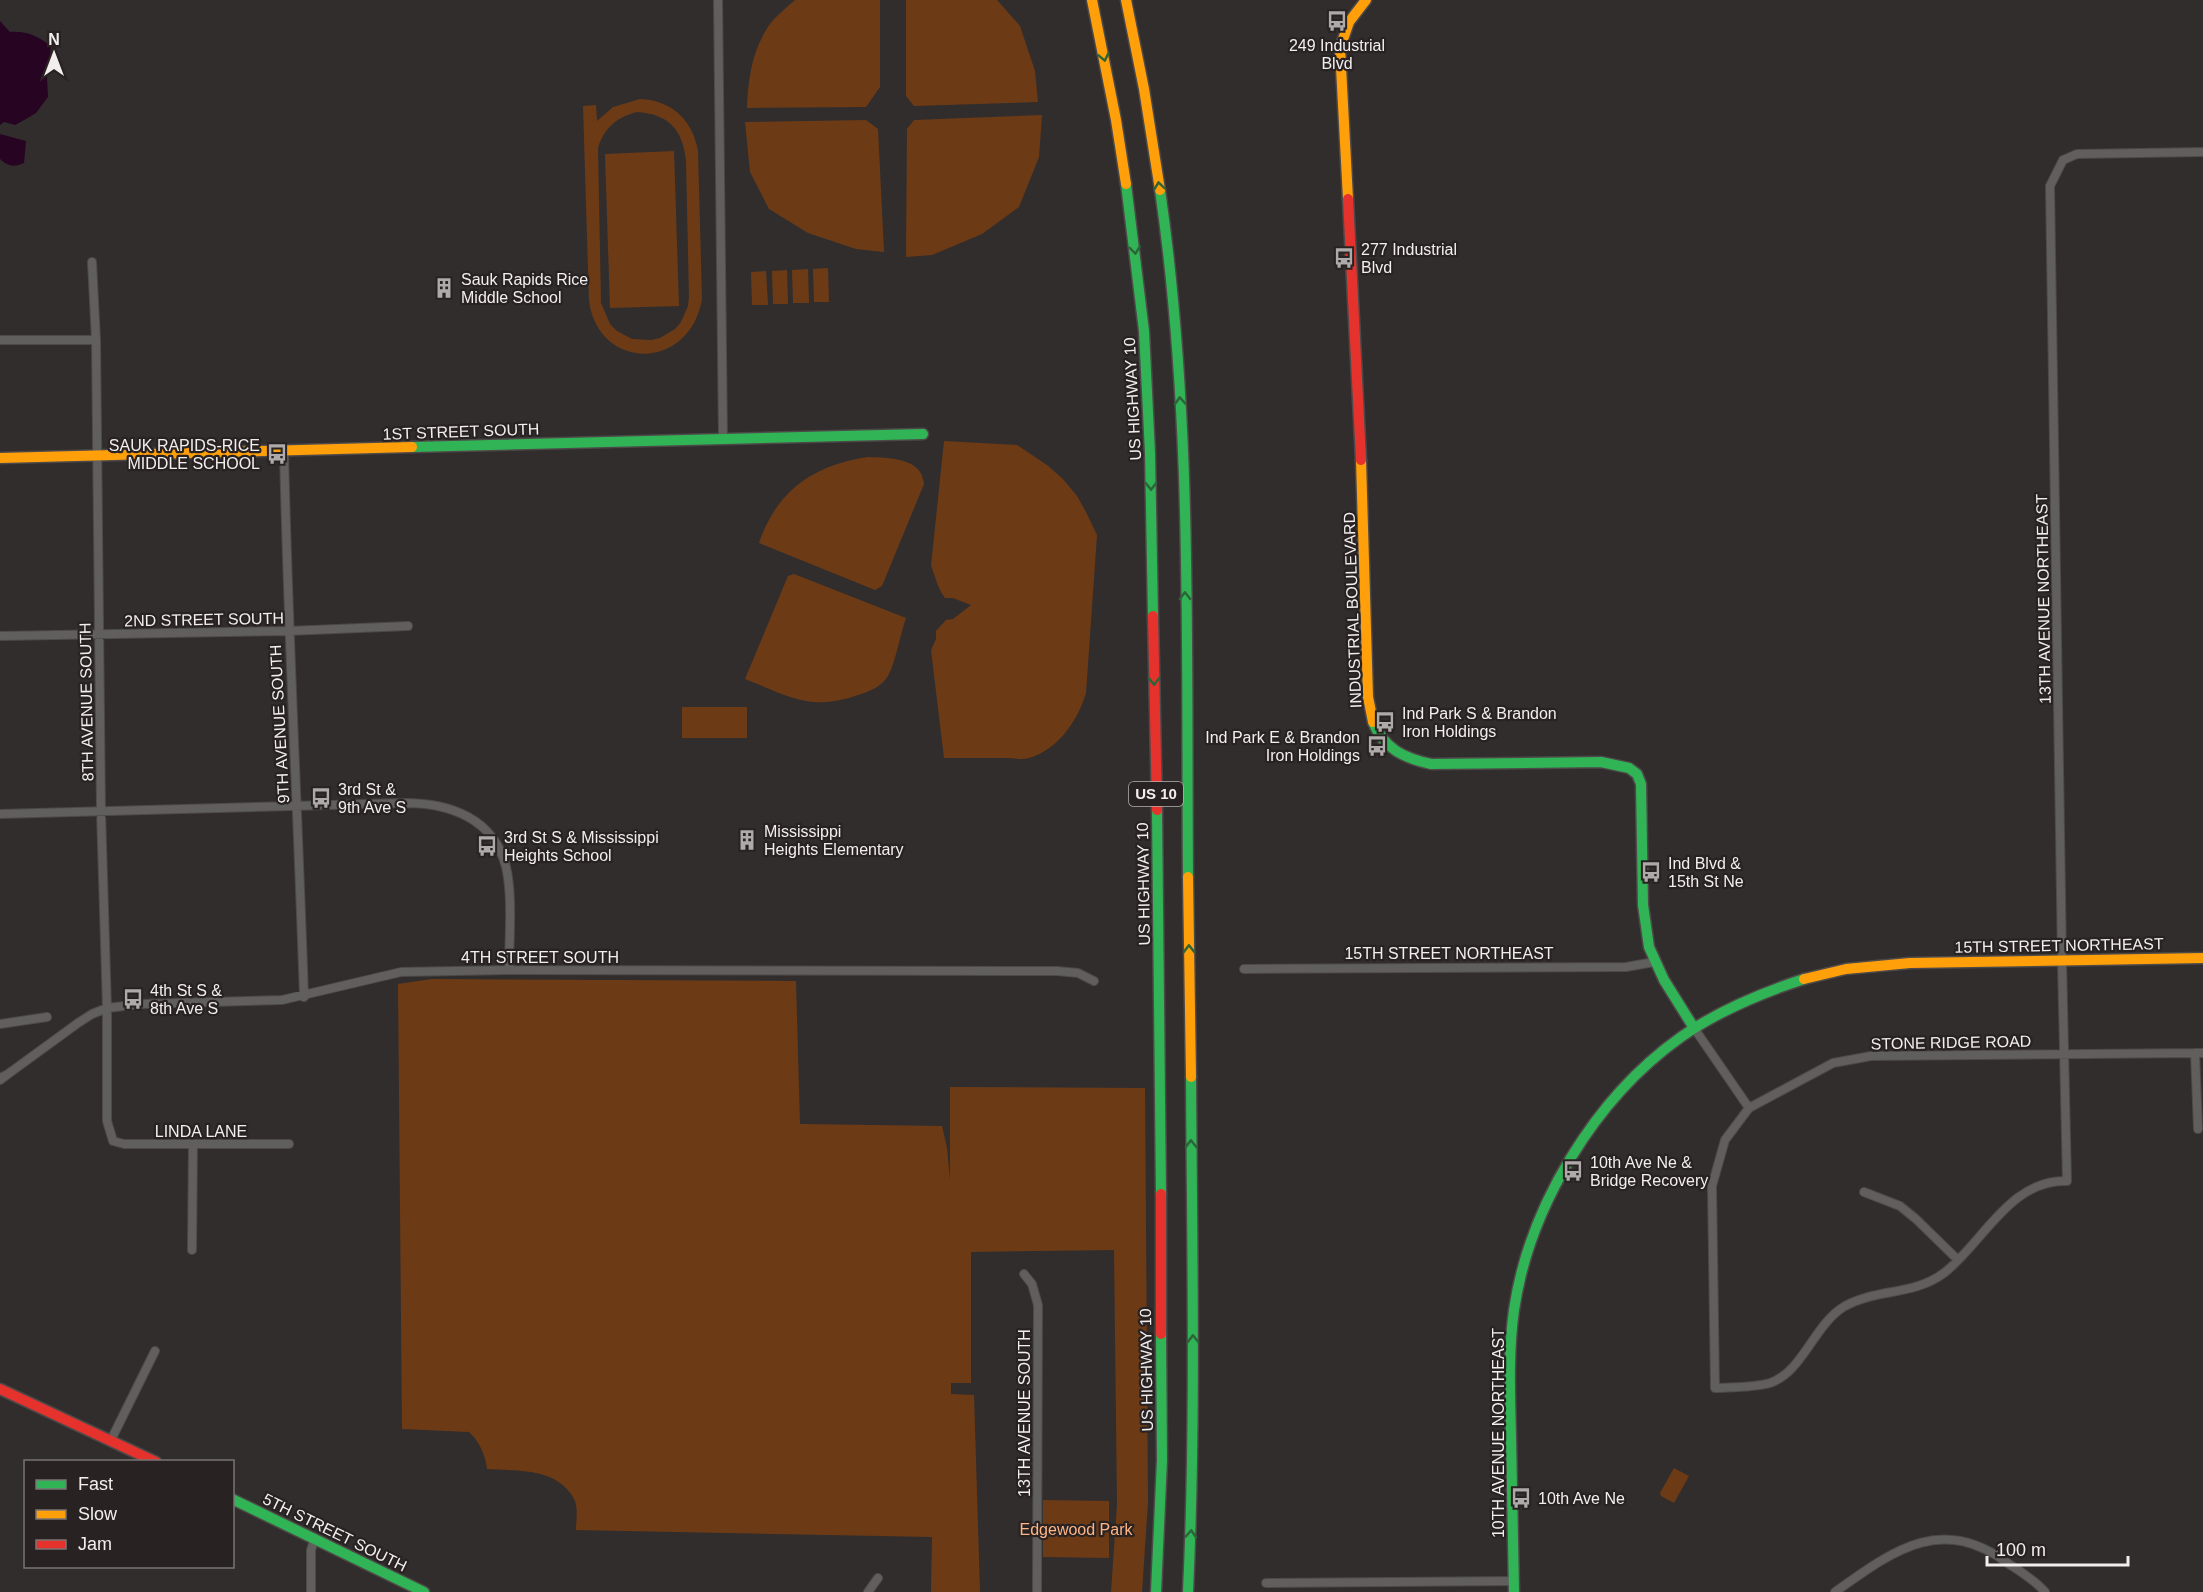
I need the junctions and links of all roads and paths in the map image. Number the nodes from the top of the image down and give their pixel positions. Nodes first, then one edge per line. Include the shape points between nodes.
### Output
1 (718, 0) edge
2 (1092, 0) edge
3 (1126, 0) edge
4 (1366, 0) edge
5 (2203, 152) edge
6 (92, 262) dead end
7 (0, 340) edge
8 (96, 340) junction
9 (923, 434) dead end
10 (723, 438) junction
11 (284, 451) junction
12 (96, 456) junction
13 (0, 458) edge
14 (408, 626) dead end
15 (288, 631) junction
16 (99, 634) junction
17 (0, 636) edge
18 (297, 807) junction
19 (101, 812) junction
20 (0, 814) edge
21 (2203, 958) edge
22 (2062, 961) junction
23 (1654, 962) junction
24 (1914, 962) joint
25 (1244, 969) dead end
26 (509, 970) junction
27 (1094, 981) dead end
28 (304, 997) junction
29 (107, 1008) junction
30 (47, 1017) dead end
31 (0, 1024) edge
32 (1694, 1028) junction
33 (2199, 1053) edge
34 (2065, 1054) junction
35 (3, 1077) edge
36 (1749, 1108) junction
37 (2198, 1129) dead end
38 (113, 1141) joint
39 (193, 1144) junction
40 (289, 1144) dead end
41 (1864, 1192) dead end
42 (192, 1250) dead end
43 (1958, 1260) junction
44 (1024, 1274) dead end
45 (155, 1352) dead end
46 (0, 1389) edge
47 (111, 1440) junction
48 (154, 1460) edge
49 (234, 1500) edge
50 (315, 1538) junction
51 (878, 1578) dead end
52 (1266, 1583) dead end
53 (1514, 1586) edge
54 (311, 1592) edge
55 (424, 1592) edge
56 (868, 1592) edge
57 (1037, 1592) edge
58 (1156, 1592) edge
59 (1188, 1592) edge
60 (1835, 1592) edge
61 (2045, 1592) edge

1 - 10 street
2 -> 58 main road, US HIGHWAY 10 / US 10 via 1135,247 1150,453 1160,974 1162,1460
59 -> 3 main road, US 10 via 1194,1387 1184,479 1167,239
4 - 23 main road, INDUSTRIAL BOULEVARD via 1343,30 1340,48 1360,414 1370,714 1385,744 1415,761 1601,762 1629,768 1637,774 1643,796 1644,924
5 - 22 street, 13TH AVENUE NORTHEAST via 2078,154 2063,160 2050,186
6 - 8 street, 8TH AVENUE SOUTH
7 - 8 street
8 - 12 street, 8TH AVENUE SOUTH
9 - 10 main road, 1ST STREET SOUTH
10 - 11 main road, 1ST STREET SOUTH
11 - 12 main road, 1ST STREET SOUTH
11 - 15 street, 9TH AVENUE SOUTH
12 - 13 main road, 1ST STREET SOUTH
12 - 16 street, 8TH AVENUE SOUTH
14 - 15 street, 2ND STREET SOUTH
15 - 16 street, 2ND STREET SOUTH
15 - 18 street, 9TH AVENUE SOUTH
16 - 17 street, 2ND STREET SOUTH
16 - 19 street, 8TH AVENUE SOUTH
18 - 19 street
18 - 26 street via 423,803 469,817 496,843 506,866
18 - 28 street, 9TH AVENUE SOUTH
19 - 20 street
19 - 29 street, 8TH AVENUE SOUTH
21 - 22 main road, 15TH STREET NORTHEAST
22 - 24 main road, 15TH STREET NORTHEAST
22 - 34 street, 13TH AVENUE NORTHEAST
23 - 25 street, 15TH STREET NORTHEAST via 1626,967
23 - 32 main road, INDUSTRIAL BOULEVARD
24 - 32 main road, 10TH AVENUE NORTHEAST via 1806,979
26 - 27 street, 4TH STREET SOUTH via 1057,971 1078,973
26 - 28 street, 4TH STREET SOUTH via 401,972
28 - 29 street, 4TH STREET SOUTH
29 - 35 street, 4TH STREET SOUTH via 78,1023
29 - 38 street, 8TH AVENUE SOUTH via 107,1121
30 - 31 street
32 - 36 street, INDUSTRIAL BOULEVARD
32 - 53 main road, 10TH AVENUE NORTHEAST via 1635,1076 1570,1157 1548,1199 1524,1263 1511,1347
33 - 34 street, STONE RIDGE ROAD
33 - 37 street
34 - 36 street, STONE RIDGE ROAD via 1871,1056 1833,1063
34 - 43 street, 13TH AVENUE NORTHEAST via 2067,1181 2052,1180 2014,1199
36 - 43 street, STONE RIDGE ROAD via 1725,1140 1712,1186 1715,1388 1771,1382 1788,1372 1829,1318 1845,1306 1930,1283
38 - 39 street, LINDA LANE
39 - 40 street, LINDA LANE
39 - 42 street
41 - 43 street via 1900,1206
44 - 57 street, 13TH AVENUE SOUTH via 1032,1284 1038,1305
45 - 47 street
46 - 47 main road
47 - 48 main road
49 - 50 main road, 5TH STREET SOUTH
50 - 54 street via 311,1550
50 - 55 main road, 5TH STREET SOUTH
51 - 56 street
52 - 53 street
60 - 61 street via 1883,1558 1907,1546 1937,1539 1966,1542 1996,1554

